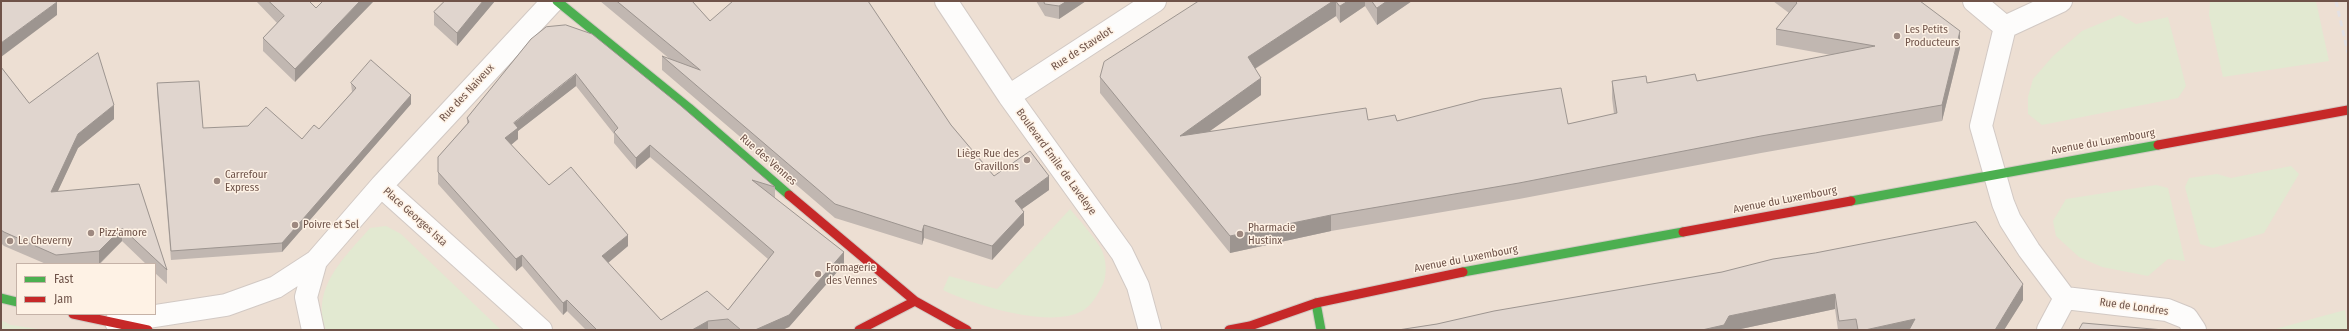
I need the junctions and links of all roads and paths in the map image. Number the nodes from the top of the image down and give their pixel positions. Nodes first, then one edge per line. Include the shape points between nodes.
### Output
1 (553, 1) edge
2 (557, 1) edge
3 (946, 1) edge
4 (1155, 1) edge
5 (1974, 1) edge
6 (2061, 1) edge
7 (2005, 27) junction
8 (1009, 96) junction
9 (2348, 110) edge
10 (1995, 174) junction
11 (381, 186) junction
12 (316, 261) junction
13 (1, 298) edge
14 (2065, 298) junction
15 (915, 301) junction
16 (16, 302) edge
17 (1316, 303) junction
18 (77, 315) edge
19 (112, 323) junction
20 (148, 330) edge
21 (313, 330) edge
22 (540, 330) edge
23 (860, 330) edge
24 (967, 330) edge
25 (1150, 330) edge
26 (1229, 330) edge
27 (1321, 330) edge
28 (2048, 330) edge
29 (2195, 330) edge

1 - 11 street, Rue des Naiveux
2 - 15 street, Rue des Vennes via 690,108
3 - 8 street, Boulevard Emile de Laveleye
4 - 8 street, Rue de Stavelot
5 - 7 street
6 - 7 street
7 - 10 street via 1981,126
8 - 25 street, Boulevard Emile de Laveleye via 1122,253 1138,286
9 - 10 street, Avenue du Luxembourg
10 - 14 street via 2010,220
10 - 17 street, Avenue du Luxembourg via 1414,281
11 - 12 street, Place Georges Ista
11 - 22 street, Place Georges Ista
12 - 19 street via 276,287 226,305
12 - 21 street, Place Georges Ista via 306,297
13 - 16 street
14 - 28 street
14 - 29 street, Rue de Londres via 2167,310 2187,318
15 - 23 street
15 - 24 street, Rue des Vennes
17 - 26 street, Avenue du Luxembourg via 1250,326
17 - 27 street
18 - 19 street
19 - 20 street

